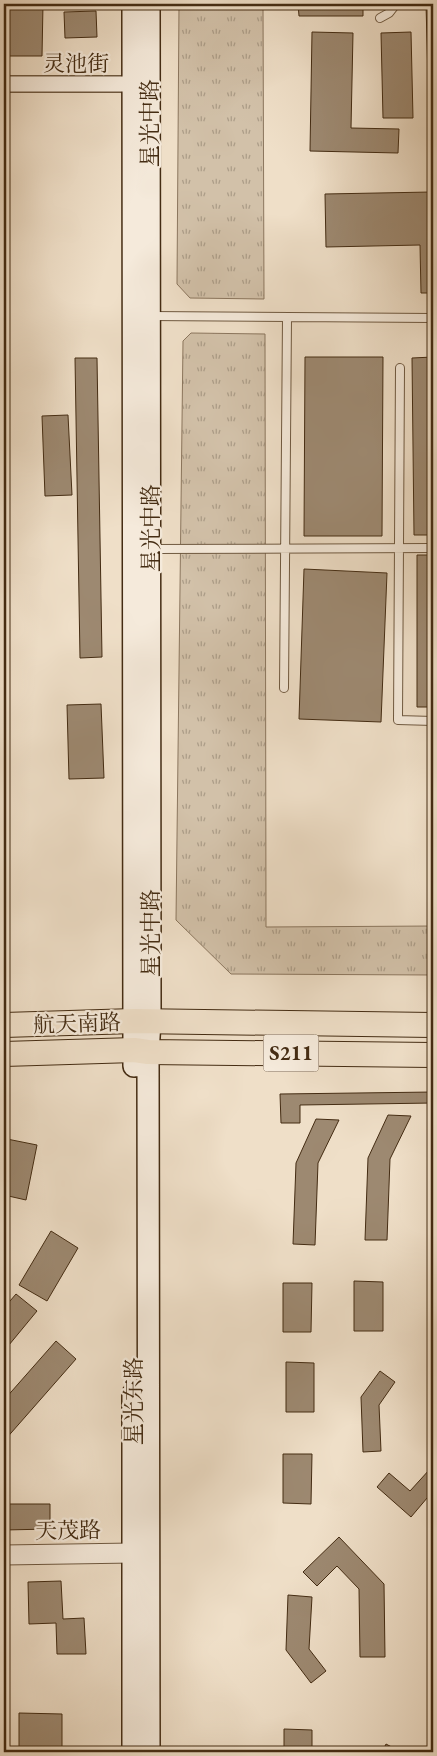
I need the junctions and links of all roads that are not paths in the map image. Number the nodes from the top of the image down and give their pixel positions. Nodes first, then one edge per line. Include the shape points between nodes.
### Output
1 (133, 4) edge
2 (149, 4) edge
3 (396, 4) edge
4 (380, 18) dead end
5 (4, 84) edge
6 (141, 84) junction
7 (150, 316) junction
8 (287, 318) junction
9 (433, 318) edge
10 (400, 368) dead end
11 (285, 548) junction
12 (399, 548) junction
13 (433, 548) edge
14 (149, 549) junction
15 (284, 688) dead end
16 (433, 721) edge
17 (142, 1022) junction
18 (433, 1024) edge
19 (4, 1025) edge
20 (141, 1051) junction
21 (4, 1054) edge
22 (433, 1055) edge
23 (133, 1553) junction
24 (4, 1555) edge
25 (133, 1752) edge
26 (149, 1752) edge

1 - 6 main road, 星光中路
2 - 6 main road, 星光中路
3 - 4 lane
5 - 6 street, 灵池街
6 - 7 main road, 星光中路
6 - 17 main road, 星光中路
7 - 8 lane
7 - 14 main road, 星光中路
8 - 9 lane
8 - 11 lane
10 - 12 lane
11 - 12 lane
11 - 14 lane
11 - 15 lane
12 - 13 lane
12 - 16 lane via 398,720
14 - 17 main road, 星光中路
17 - 18 main road, S211
17 - 19 main road, 航天南路 / S211
17 - 20 main road, 星光中路
20 - 21 main road, 航天南路 / S211
20 - 22 main road, S211
20 - 23 main road, 星光东路
20 - 26 main road, 星光东路
23 - 24 street, 天茂路
23 - 25 main road, 星光东路

